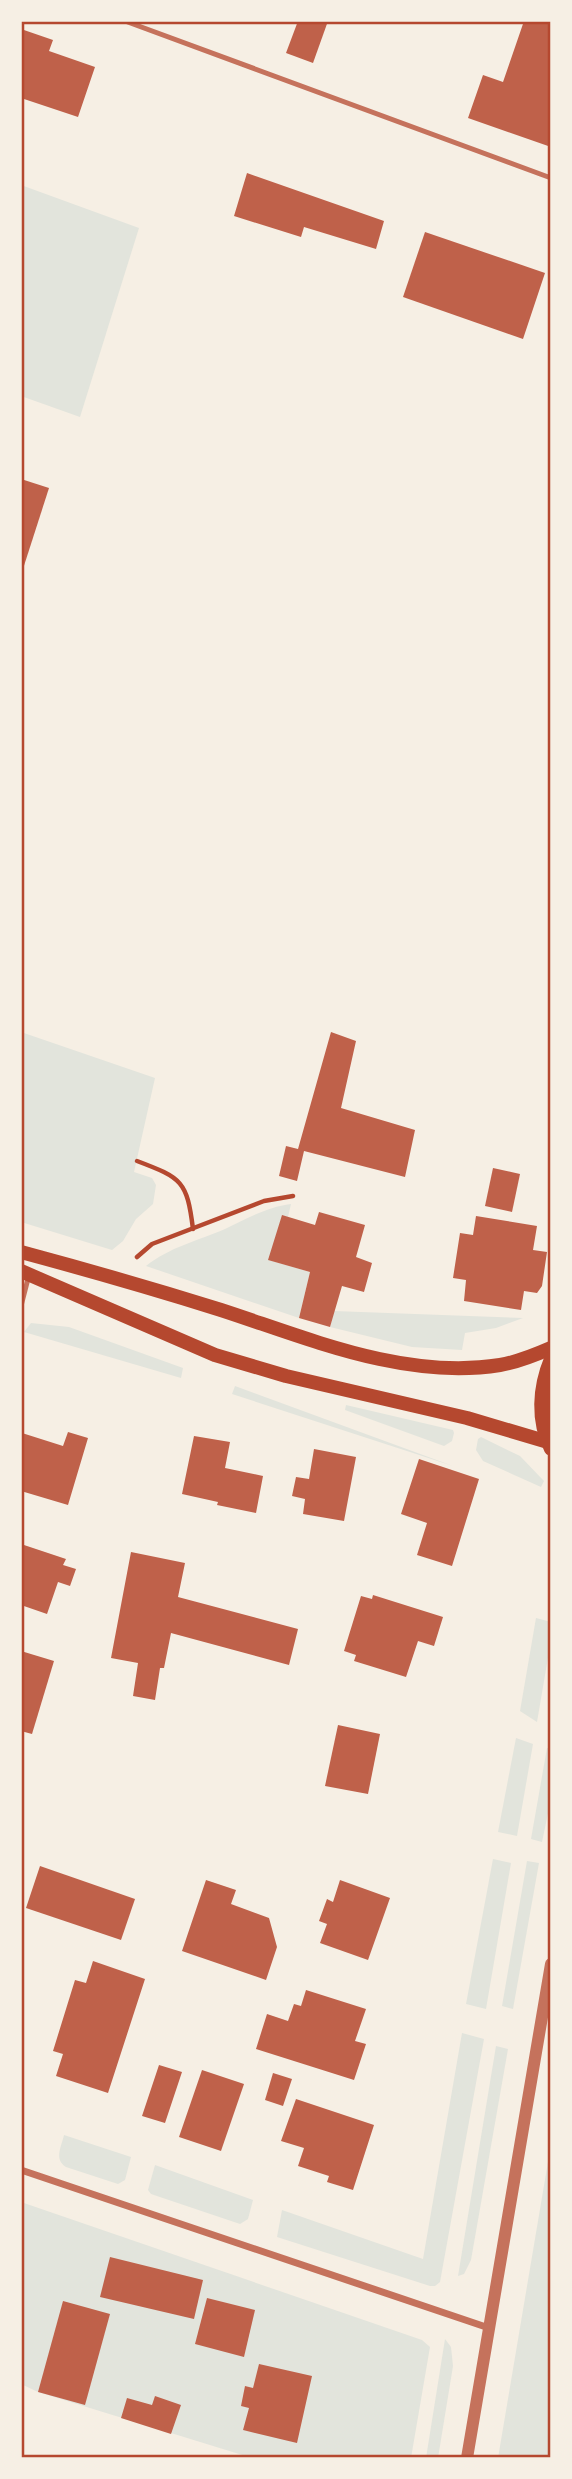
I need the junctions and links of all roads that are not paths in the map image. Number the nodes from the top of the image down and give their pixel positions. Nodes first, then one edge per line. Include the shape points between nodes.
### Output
1 (125, 21) edge
2 (551, 178) edge
3 (21, 1252) edge
4 (25, 1273) edge
5 (21, 1306) edge
6 (551, 1348) edge
7 (551, 1359) edge
8 (549, 1445) edge
9 (551, 1964) edge
10 (21, 2170) edge
11 (489, 2328) junction
12 (467, 2458) edge

1 - 2 lane
3 - 6 main road via 378,1359 442,1367 501,1365
4 - 5 lane
4 - 8 main road via 215,1354 285,1376 467,1419
7 - 8 main road via 540,1409
9 - 11 street
10 - 11 street
11 - 12 street

